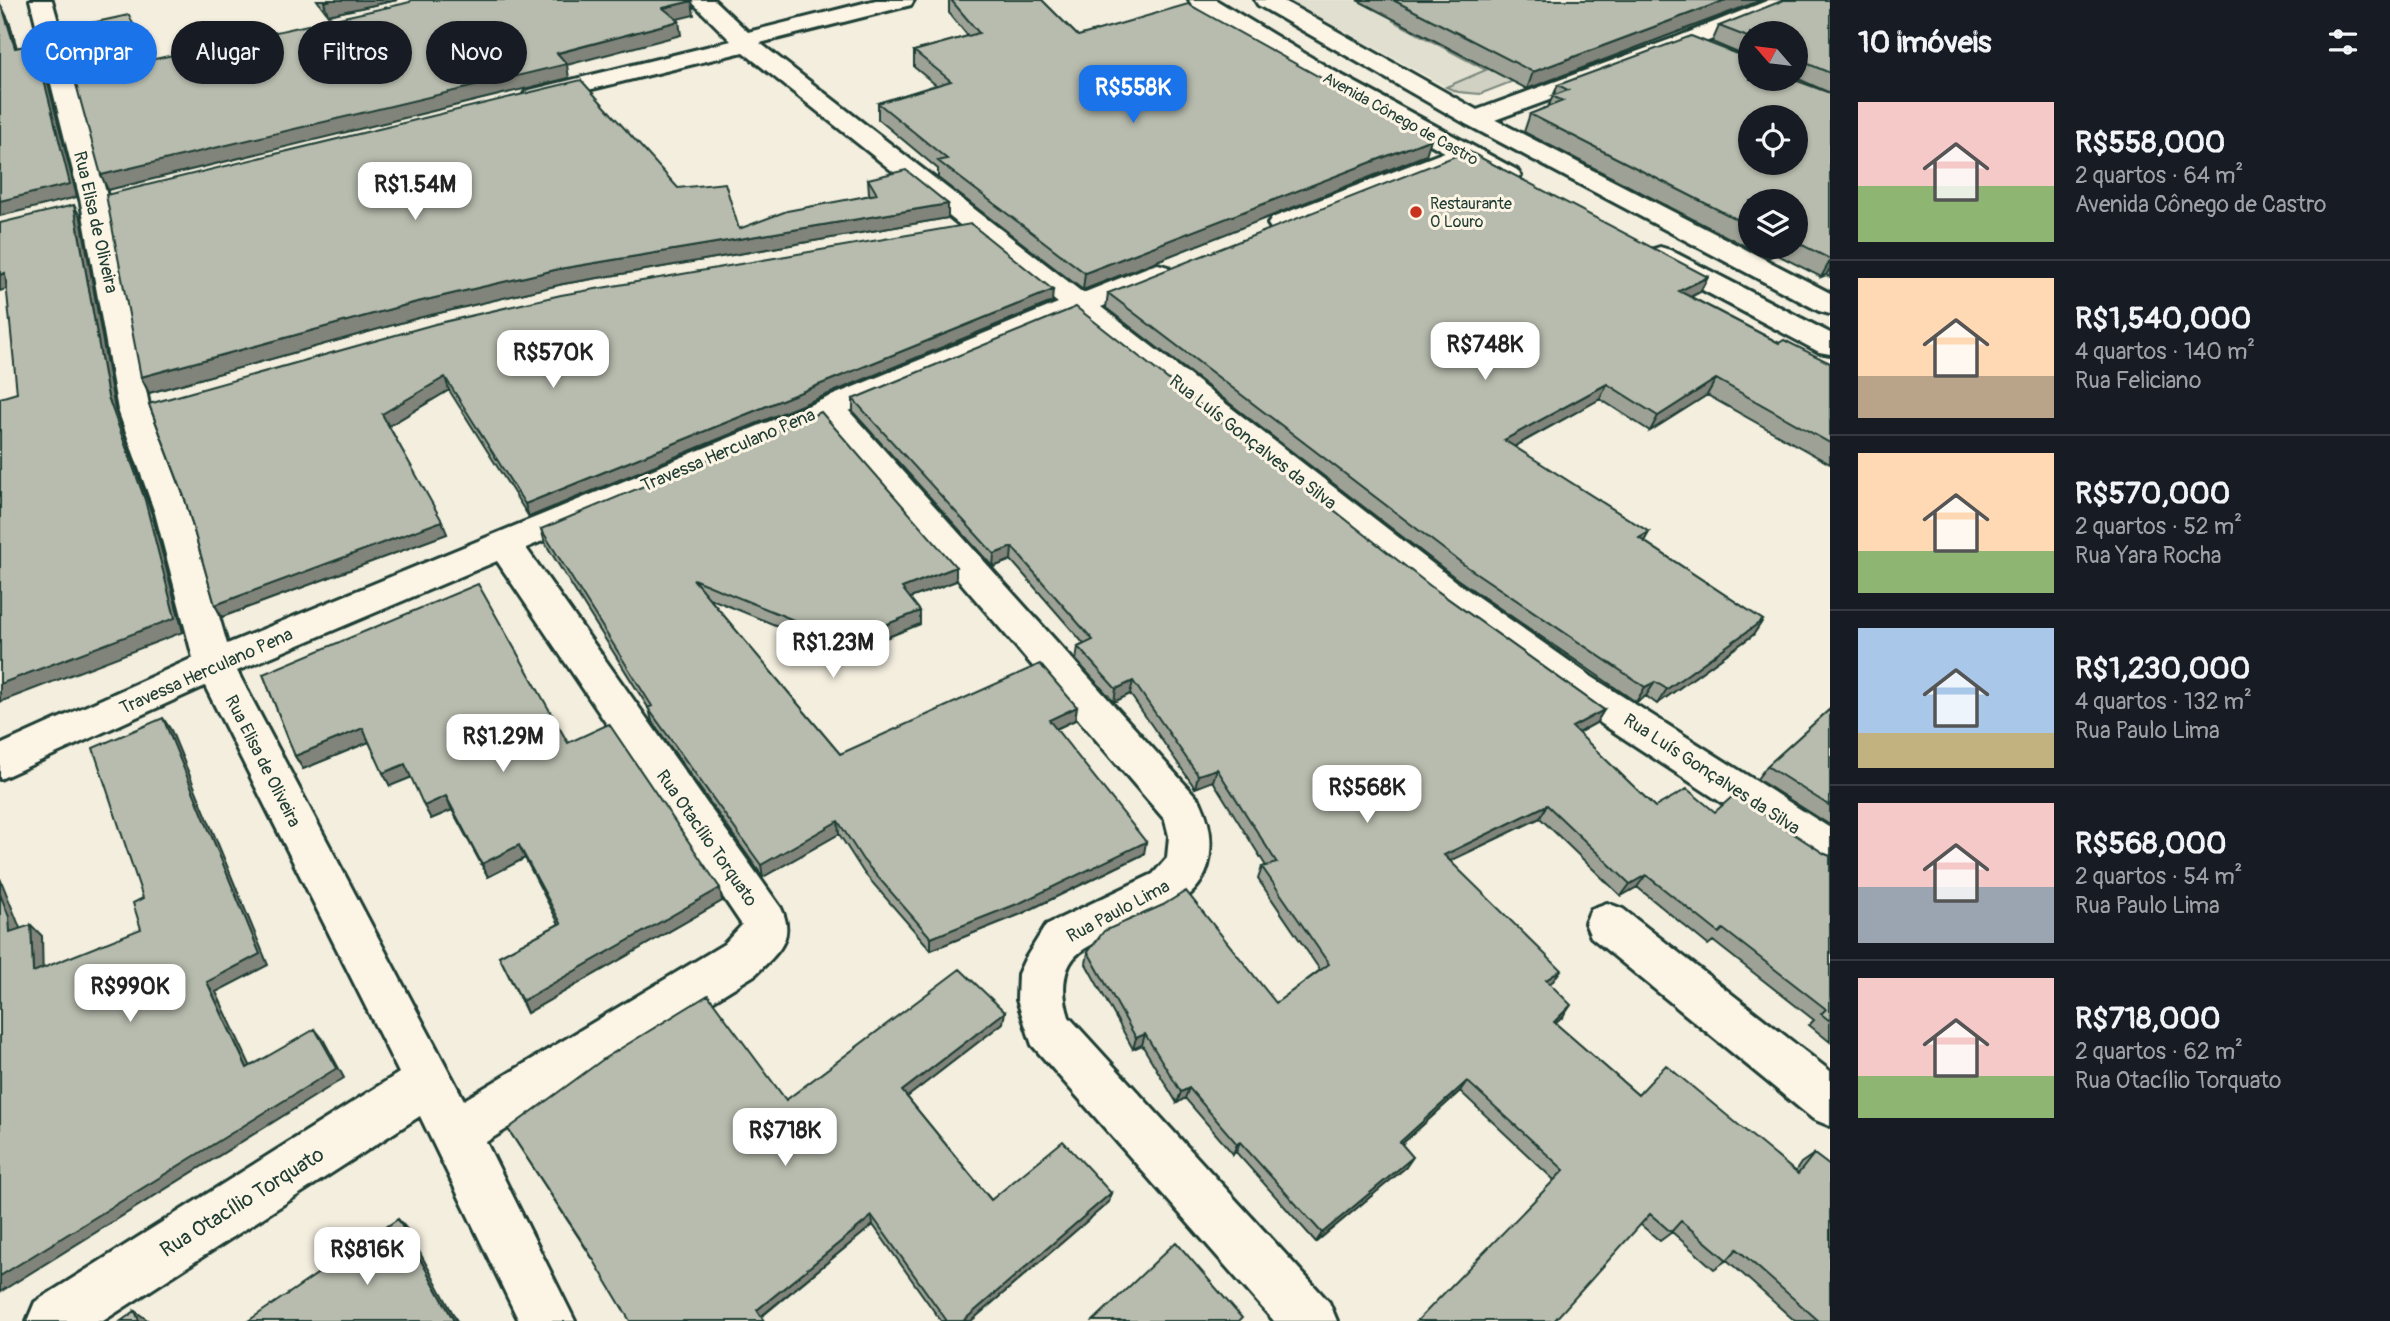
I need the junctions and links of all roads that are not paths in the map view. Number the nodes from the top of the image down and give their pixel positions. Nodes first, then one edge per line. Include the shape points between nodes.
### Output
1 (41, 0) edge
2 (701, 0) edge
3 (903, 0) edge
4 (1200, 0) edge
5 (1265, 0) edge
6 (1788, 0) edge
7 (745, 42) junction
8 (1685, 42) junction
9 (1717, 56) edge
10 (516, 100) edge
11 (1475, 119) junction
12 (1463, 153) junction
13 (1536, 191) edge
14 (976, 225) junction
15 (936, 232) edge
16 (1258, 234) edge
17 (1634, 242) edge
18 (1181, 264) edge
19 (1079, 304) junction
20 (1830, 305) edge
21 (1830, 345) edge
22 (828, 408) junction
23 (504, 544) junction
24 (214, 665) junction
25 (0, 763) edge
26 (1830, 850) edge
27 (1606, 923) dead end
28 (429, 1082) junction
29 (1830, 1102) edge
30 (455, 1133) junction
31 (54, 1321) edge
32 (548, 1321) edge
33 (1310, 1321) edge

1 - 24 street, Rua Elisa de Oliveira via 76,82 95,203
2 - 7 street, Rua Luís Gonçalves da Silva
3 - 7 street
4 - 12 street, Avenida Cônego de Castro
5 - 11 street, Avenida Cônego de Castro
6 - 8 street
7 - 10 street
7 - 14 street, Rua Luís Gonçalves da Silva
8 - 9 street
8 - 11 street
11 - 20 street, Avenida Cônego de Castro
12 - 13 street, Avenida Cônego de Castro
12 - 16 street
14 - 15 street
14 - 19 street, Rua Luís Gonçalves da Silva
17 - 21 street
18 - 19 street, Travessa Herculano Pena
19 - 22 street, Travessa Herculano Pena
19 - 26 street, Rua Luís Gonçalves da Silva via 1453,598 1577,688
22 - 23 street, Travessa Herculano Pena
22 - 33 street, Rua Paulo Lima via 1185,813 1190,836 1188,865 1169,887 1062,939 1041,974 1040,1000 1049,1029
23 - 24 street, Travessa Herculano Pena
23 - 30 street, Rua Otacílio Torquato via 765,922 763,937 740,959
24 - 25 street, Travessa Herculano Pena
24 - 28 street, Rua Elisa de Oliveira
27 - 29 street
28 - 30 street, Rua Elisa de Oliveira
28 - 31 street, Rua Otacílio Torquato
30 - 32 street, Rua Elisa de Oliveira

